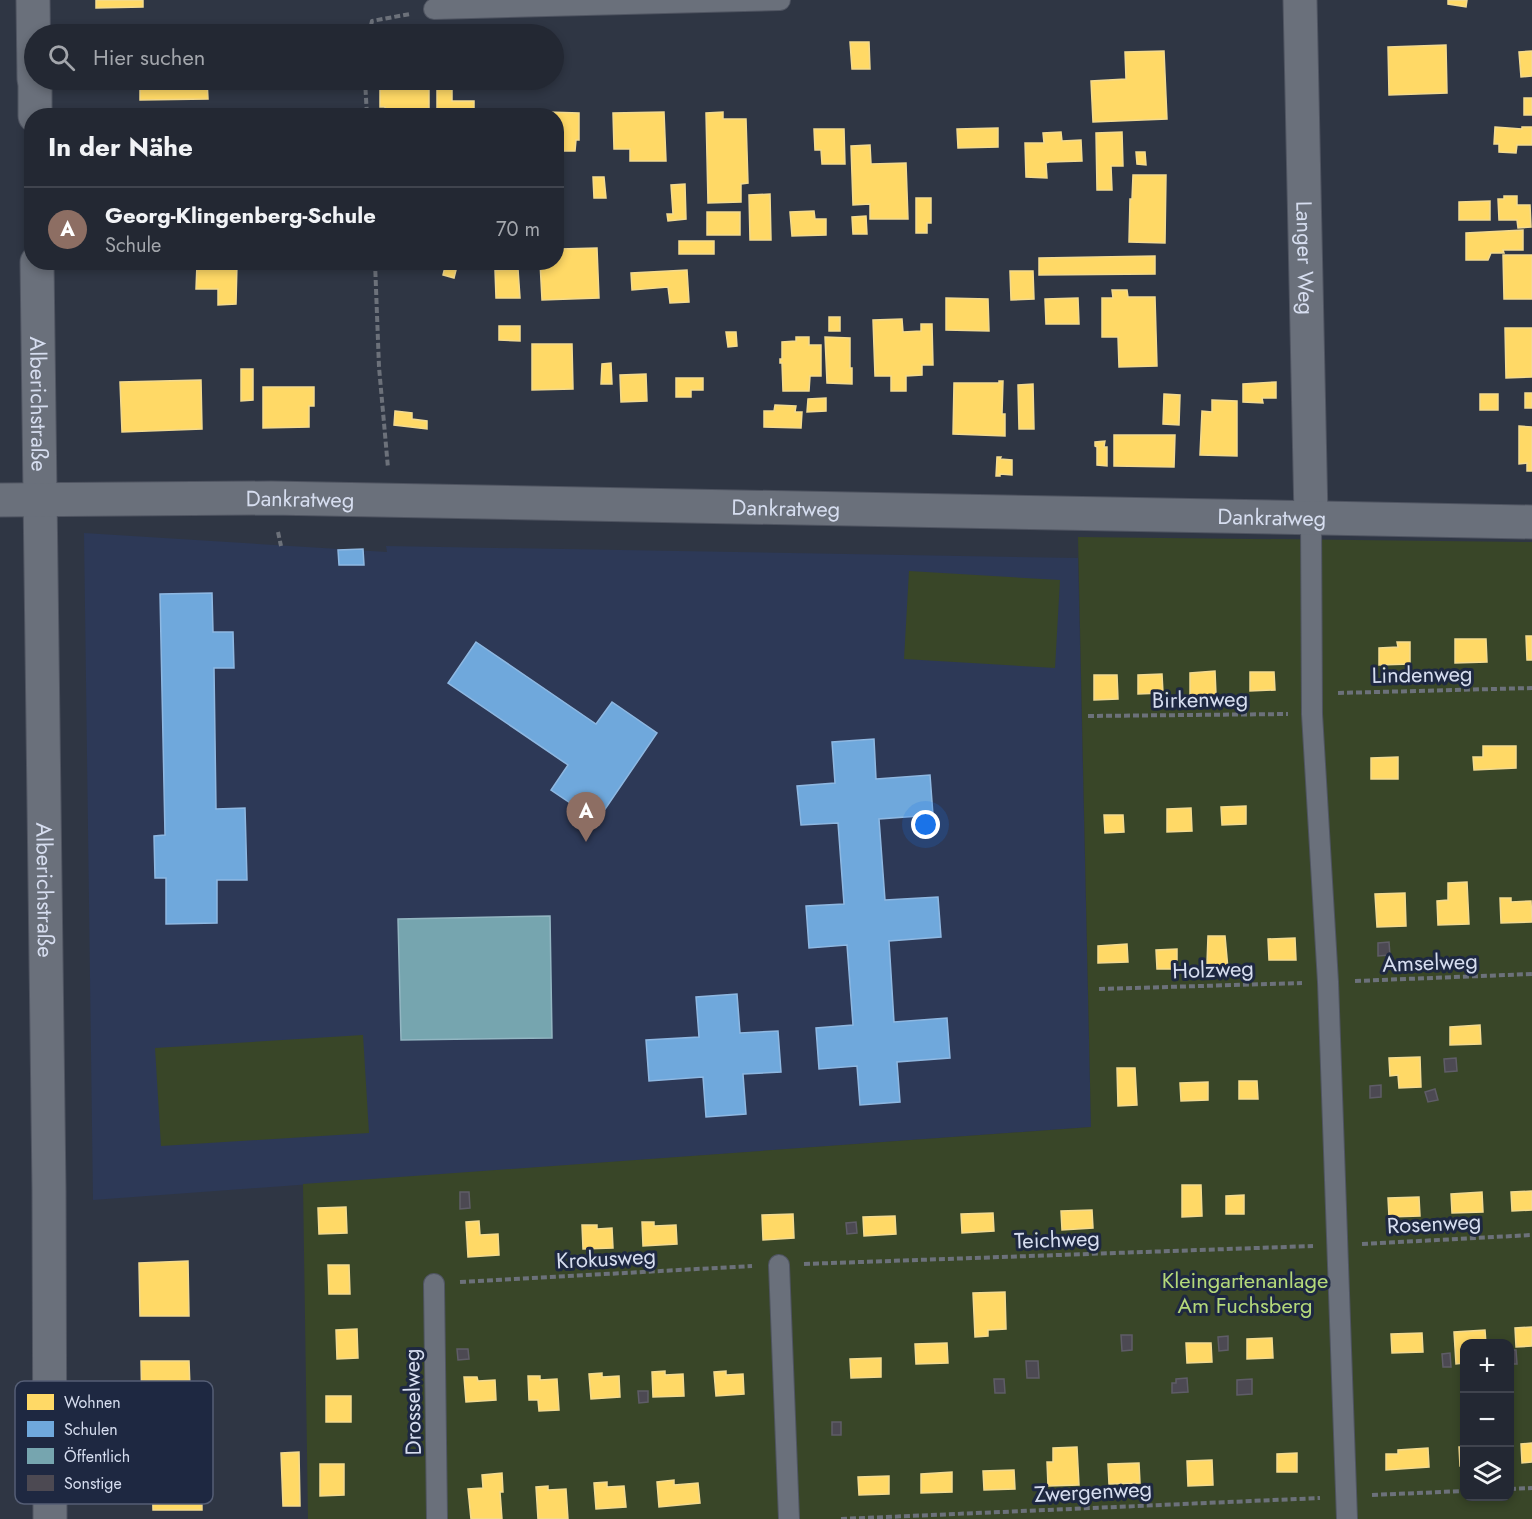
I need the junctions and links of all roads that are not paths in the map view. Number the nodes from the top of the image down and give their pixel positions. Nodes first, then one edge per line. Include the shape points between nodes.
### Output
1 (33, 0) edge
2 (780, 0) edge
3 (1300, 0) edge
4 (434, 9) road end
5 (33, 24) edge
6 (34, 90) edge
7 (35, 108) edge
8 (37, 270) edge
9 (0, 500) edge
10 (41, 500) junction
11 (1311, 517) junction
12 (1532, 522) edge
13 (779, 1265) road end
14 (434, 1284) road end
15 (50, 1381) edge
16 (50, 1504) edge
17 (50, 1519) edge
18 (437, 1519) edge
19 (789, 1519) edge
20 (1347, 1519) edge

1 - 5 street
2 - 4 lane
3 - 11 street, Langer Weg
6 - 7 street
8 - 10 street, Alberichstraße
9 - 10 street, Dankratweg
10 - 11 street, Dankratweg via 271,498
10 - 15 street, Alberichstraße
11 - 12 street, Dankratweg
11 - 20 lane via 1312,714 1328,982
13 - 19 lane
14 - 18 lane, Drosselweg
16 - 17 street, Alberichstraße

